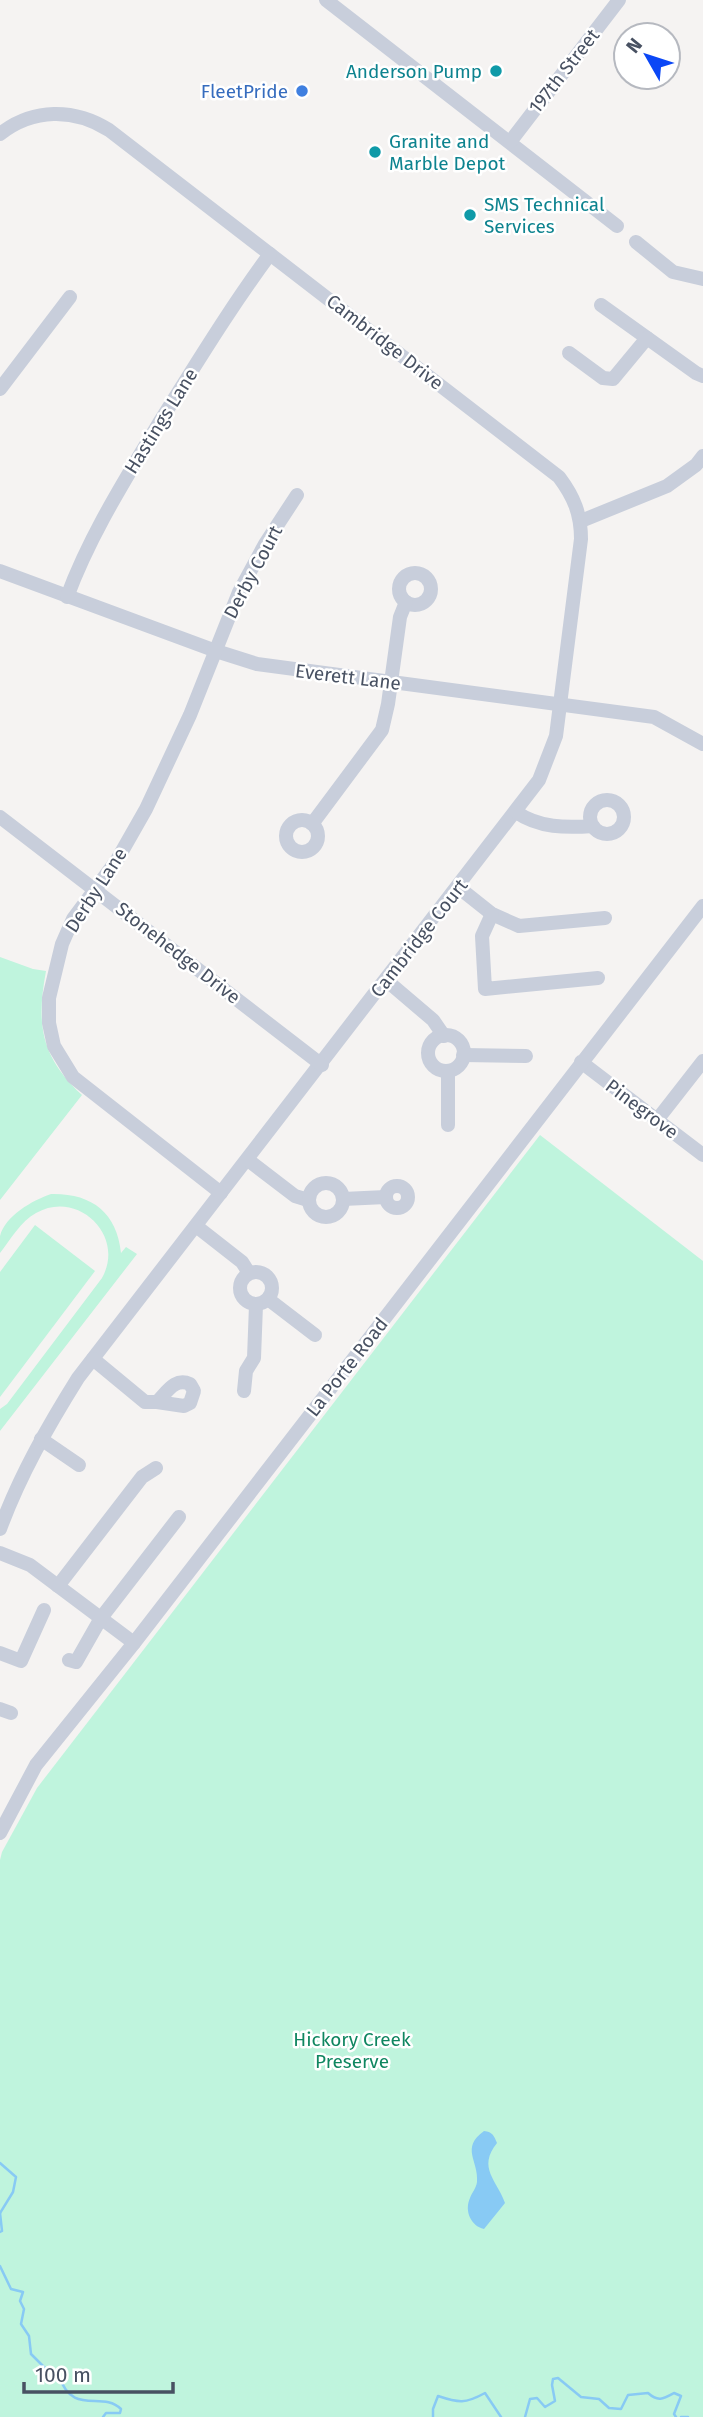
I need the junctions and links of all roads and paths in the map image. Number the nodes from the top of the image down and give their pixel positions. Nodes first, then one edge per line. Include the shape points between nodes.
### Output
1 (326, 0) edge
2 (619, 0) edge
3 (5, 131) edge
4 (510, 142) junction
5 (617, 226) dead end
6 (636, 242) dead end
7 (270, 254) junction
8 (703, 279) edge
9 (70, 297) dead end
10 (601, 305) dead end
11 (647, 338) junction
12 (569, 353) dead end
13 (703, 376) edge
14 (0, 389) edge
15 (703, 456) edge
16 (297, 495) dead end
17 (581, 521) junction
18 (0, 571) edge
19 (67, 597) junction
20 (406, 602) dead end
21 (216, 652) junction
22 (391, 682) junction
23 (560, 703) junction
24 (703, 744) edge
25 (516, 812) junction
26 (0, 817) edge
27 (312, 824) dead end
28 (593, 826) dead end
29 (458, 887) junction
30 (94, 889) junction
31 (703, 906) edge
32 (492, 914) junction
33 (605, 919) dead end
34 (598, 978) dead end
35 (386, 980) junction
36 (444, 1035) junction
37 (463, 1055) junction
38 (526, 1056) dead end
39 (703, 1061) edge
40 (581, 1062) junction
41 (322, 1065) junction
42 (448, 1071) junction
43 (657, 1120) junction
44 (447, 1125) dead end
45 (703, 1155) edge
46 (248, 1160) junction
47 (221, 1193) junction
48 (386, 1197) dead end
49 (343, 1199) junction
50 (309, 1200) junction
51 (196, 1226) junction
52 (249, 1273) junction
53 (262, 1302) junction
54 (315, 1335) dead end
55 (93, 1359) junction
56 (244, 1391) dead end
57 (157, 1402) dead end
58 (41, 1439) junction
59 (79, 1465) dead end
60 (156, 1468) dead end
61 (179, 1517) dead end
62 (0, 1529) edge
63 (0, 1553) edge
64 (58, 1586) junction
65 (44, 1609) dead end
66 (101, 1618) junction
67 (134, 1643) junction
68 (0, 1653) edge
69 (69, 1660) dead end
70 (0, 1833) edge

1 - 4 street
2 - 4 street, 197th Street
3 - 7 street, Cambridge Drive via 32,117 58,113 96,122
4 - 5 street
6 - 8 street via 673,272
7 - 17 street, Cambridge Drive via 548,467 569,490
7 - 19 street, Hastings Lane via 224,318 107,508
9 - 14 street
10 - 11 street
11 - 12 street via 613,379
11 - 13 street
15 - 17 street via 667,486
16 - 21 street, Derby Court via 239,592
17 - 23 street, Cambridge Drive
18 - 19 street, Everett Lane
19 - 21 street, Everett Lane
20 - 22 street
21 - 22 street, Everett Lane via 275,668
21 - 30 street, Derby Lane via 146,808 117,860
22 - 23 street, Everett Lane
22 - 27 street via 382,730
23 - 24 street, Everett Lane via 654,717
23 - 25 street, Cambridge Court via 546,767
25 - 28 street via 536,822 568,828
25 - 29 street, Cambridge Court
26 - 30 street, Stonehedge Drive
29 - 32 street
29 - 35 street, Cambridge Court
30 - 41 street, Stonehedge Drive
30 - 47 street, Derby Lane via 73,919 58,958 48,1011 54,1046 78,1082
31 - 40 street, La Porte Road
32 - 33 street via 519,926
32 - 34 street via 482,936 485,989
35 - 36 street
35 - 41 street, Cambridge Court
36 - 37 street via 457,1040
36 - 42 street via 432,1042 428,1055 434,1067
37 - 38 street
37 - 42 street via 459,1065
39 - 43 street
40 - 43 street, Pinegrove
40 - 67 street, La Porte Road
41 - 46 street, Cambridge Court
42 - 44 street
43 - 45 street, Pinegrove
46 - 47 street, Cambridge Court
46 - 50 street via 295,1196
47 - 51 street, Cambridge Court
48 - 49 street
49 - 50 street via 338,1212 326,1217 314,1212
49 - 50 street via 338,1187 325,1182 313,1188
51 - 52 street via 242,1262
51 - 55 street, Cambridge Court
52 - 53 street via 267,1276 272,1287
52 - 53 street via 239,1289 244,1300
53 - 54 street
53 - 56 street
55 - 57 street via 145,1402
55 - 58 street, Cambridge Court
58 - 59 street
58 - 62 street, Cambridge Court
60 - 64 street via 142,1478
61 - 66 street
63 - 64 street via 30,1565
64 - 66 street
65 - 68 street via 21,1661
66 - 67 street
66 - 69 street via 76,1662
67 - 70 street, La Porte Road via 36,1765

